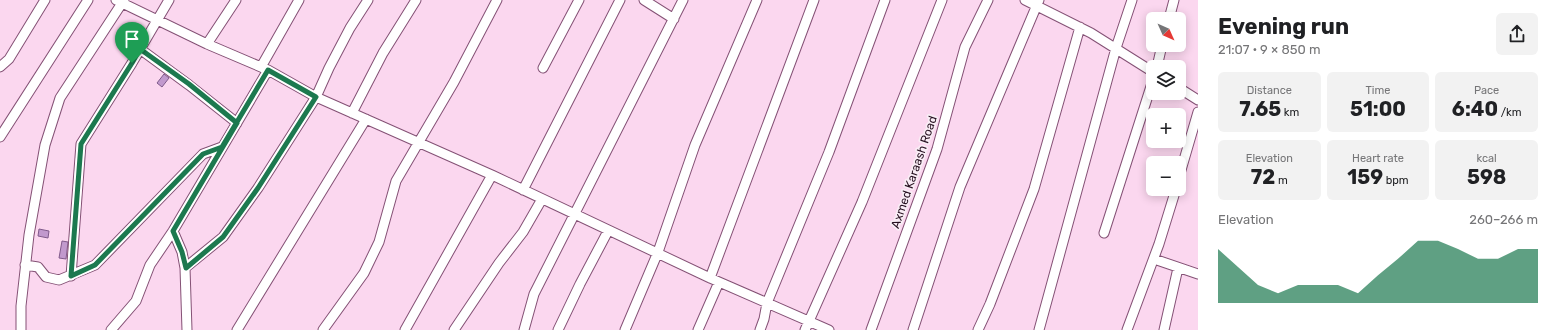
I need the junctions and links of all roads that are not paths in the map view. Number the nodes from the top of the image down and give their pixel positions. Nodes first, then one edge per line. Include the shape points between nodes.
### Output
1 (45, 0) edge
2 (88, 0) edge
3 (169, 0) edge
4 (236, 0) edge
5 (299, 0) edge
6 (368, 0) edge
7 (416, 0) edge
8 (497, 0) edge
9 (579, 0) edge
10 (620, 0) edge
11 (644, 0) edge
12 (683, 0) edge
13 (757, 0) edge
14 (814, 0) edge
15 (885, 0) edge
16 (942, 0) edge
17 (988, 0) edge
18 (1024, 0) edge
19 (1132, 0) edge
20 (1174, 0) edge
21 (121, 1) edge
22 (1038, 3) edge
23 (1171, 12) edge
24 (157, 19) junction
25 (674, 19) junction
26 (1080, 27) junction
27 (207, 44) junction
28 (1116, 48) junction
29 (140, 49) junction
30 (0, 67) edge
31 (1146, 67) edge
32 (264, 68) junction
33 (543, 68) dead end
34 (1186, 92) edge
35 (316, 97) junction
36 (1147, 100) edge
37 (1198, 100) edge
38 (1198, 112) edge
39 (352, 113) junction
40 (366, 119) junction
41 (237, 123) junction
42 (0, 137) edge
43 (420, 143) junction
44 (222, 147) junction
45 (1185, 156) edge
46 (492, 175) junction
47 (523, 190) junction
48 (1174, 196) edge
49 (542, 199) junction
50 (574, 214) junction
51 (173, 231) junction
52 (608, 231) junction
53 (1104, 233) dead end
54 (658, 252) junction
55 (1154, 260) junction
56 (25, 265) junction
57 (186, 268) junction
58 (1178, 268) junction
59 (1198, 273) edge
60 (71, 276) junction
61 (714, 280) junction
62 (767, 303) junction
63 (807, 326) edge
64 (21, 330) edge
65 (111, 330) edge
66 (187, 330) edge
67 (237, 330) edge
68 (323, 330) edge
69 (405, 330) edge
70 (454, 330) edge
71 (524, 330) edge
72 (558, 330) edge
73 (625, 330) edge
74 (698, 330) edge
75 (760, 330) edge
76 (828, 330) edge
77 (871, 330) edge
78 (913, 330) edge
79 (978, 330) edge
80 (1039, 330) edge
81 (1127, 330) edge
82 (1164, 330) edge

1 - 30 street via 9,59
2 - 42 street
3 - 24 street
4 - 27 street
5 - 32 street
6 - 35 street
7 - 39 street via 383,53
8 - 43 street
9 - 33 street
10 - 47 street
11 - 25 street
12 - 25 street
13 - 54 street via 695,145
14 - 61 street
15 - 62 street via 829,152
16 - 63 street via 862,202
17 - 77 street, Axmed Karaash Road via 965,47 937,149
18 - 22 street
19 - 28 street
20 - 23 street
21 - 24 street
21 - 56 street via 60,98 45,145
22 - 26 street
22 - 78 street via 960,186
24 - 27 street
24 - 29 street
25 - 50 street
26 - 28 street
26 - 79 street via 1034,189
27 - 32 street
28 - 31 street
28 - 80 street
29 - 41 street
29 - 60 street via 81,144
32 - 35 street
32 - 41 street
34 - 37 street
35 - 39 street
35 - 57 street via 258,188 223,237
36 - 53 street
38 - 45 street
39 - 40 street
40 - 43 street
40 - 67 street
41 - 44 street
43 - 46 street
43 - 68 street via 396,181 379,242 364,273
44 - 51 street
44 - 60 street via 203,154 95,265
46 - 47 street
46 - 69 street
47 - 49 street
48 - 55 street
49 - 50 street
49 - 70 street via 523,232
50 - 52 street
50 - 71 street via 534,294
51 - 57 street
51 - 65 street via 150,265 136,301
52 - 54 street
52 - 72 street
54 - 61 street
54 - 73 street
55 - 58 street
55 - 81 street
56 - 60 street via 38,267 46,277 59,280
56 - 64 street
57 - 66 street
58 - 59 street
58 - 82 street
61 - 62 street
61 - 74 street
62 - 63 street
62 - 75 street
63 - 76 street

